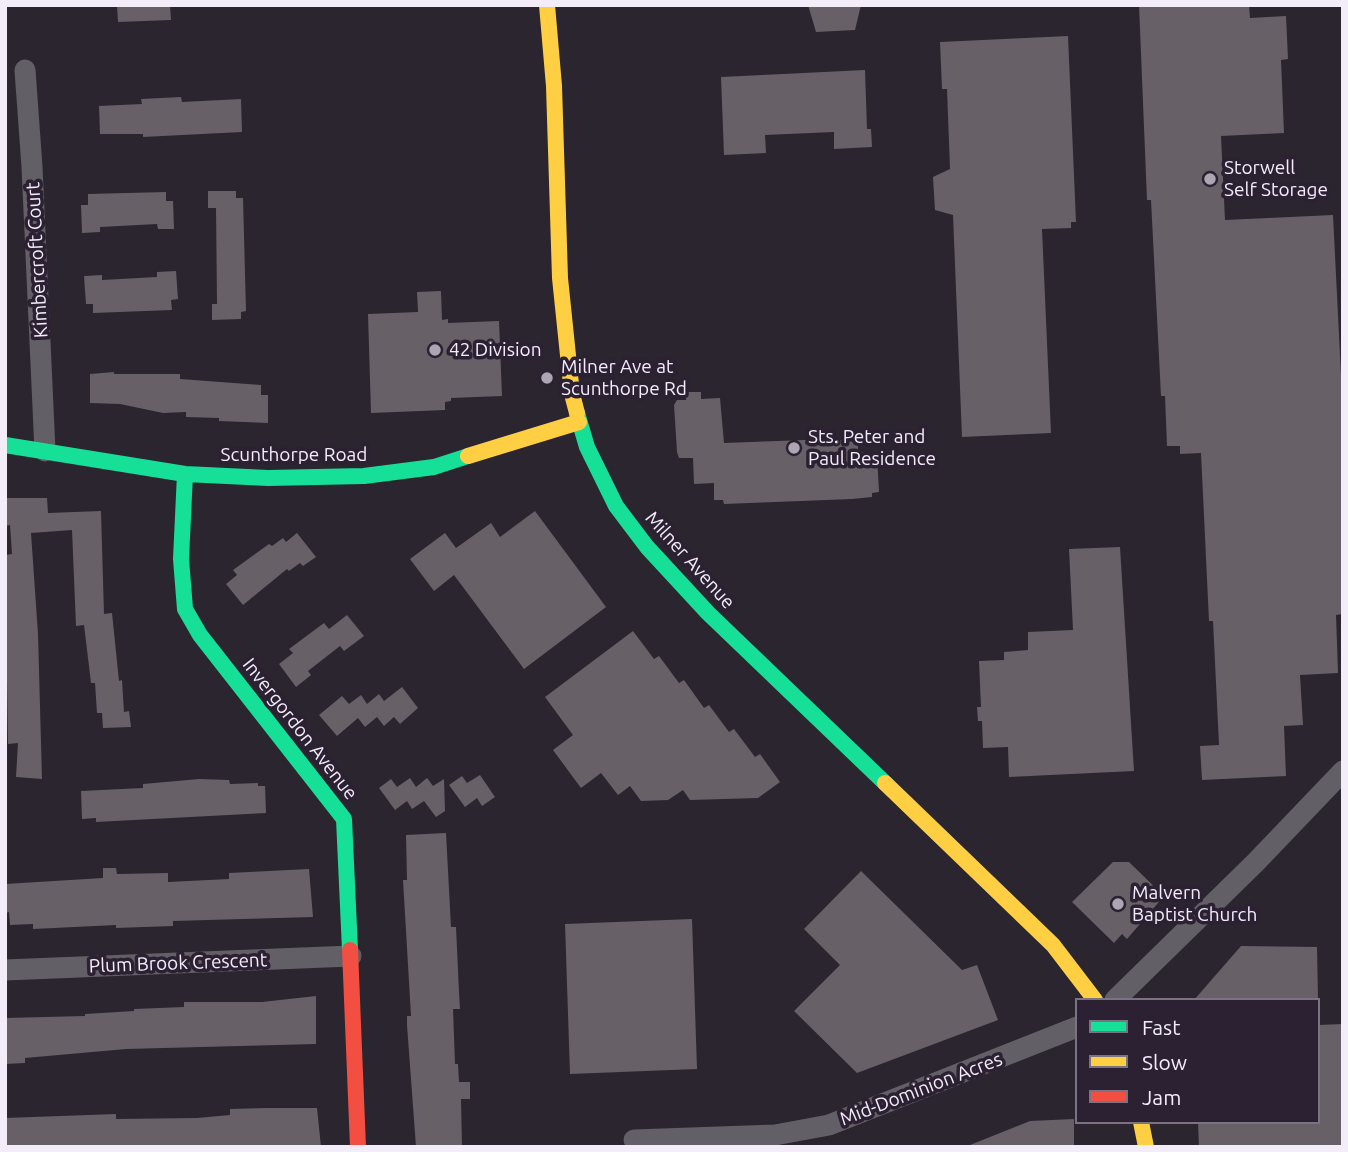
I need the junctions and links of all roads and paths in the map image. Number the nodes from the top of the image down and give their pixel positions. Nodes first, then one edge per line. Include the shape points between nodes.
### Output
1 (547, 5) edge
2 (24, 70) dead end
3 (579, 422) junction
4 (5, 445) edge
5 (45, 451) junction
6 (185, 474) junction
7 (1343, 771) edge
8 (351, 956) junction
9 (5, 970) edge
10 (1093, 998) edge
11 (1117, 998) edge
12 (1075, 1028) edge
13 (1141, 1124) edge
14 (634, 1140) dead end
15 (358, 1147) edge
16 (1146, 1147) edge

1 - 3 street, Milner Avenue via 560,278
2 - 5 street, Kimbercroft Court via 33,167
3 - 6 street, Scunthorpe Road via 495,450 399,474 268,478
3 - 10 street, Milner Avenue via 616,506 647,547 829,732 1053,945
4 - 5 street, Scunthorpe Road
5 - 6 street, Scunthorpe Road
6 - 8 street, Invergordon Avenue via 181,559 185,608 200,635 344,819
7 - 11 street
8 - 9 street, Plum Brook Crescent
8 - 15 street, Invergordon Avenue
12 - 14 street, Mid-Dominion Acres via 829,1125 775,1135
13 - 16 street

